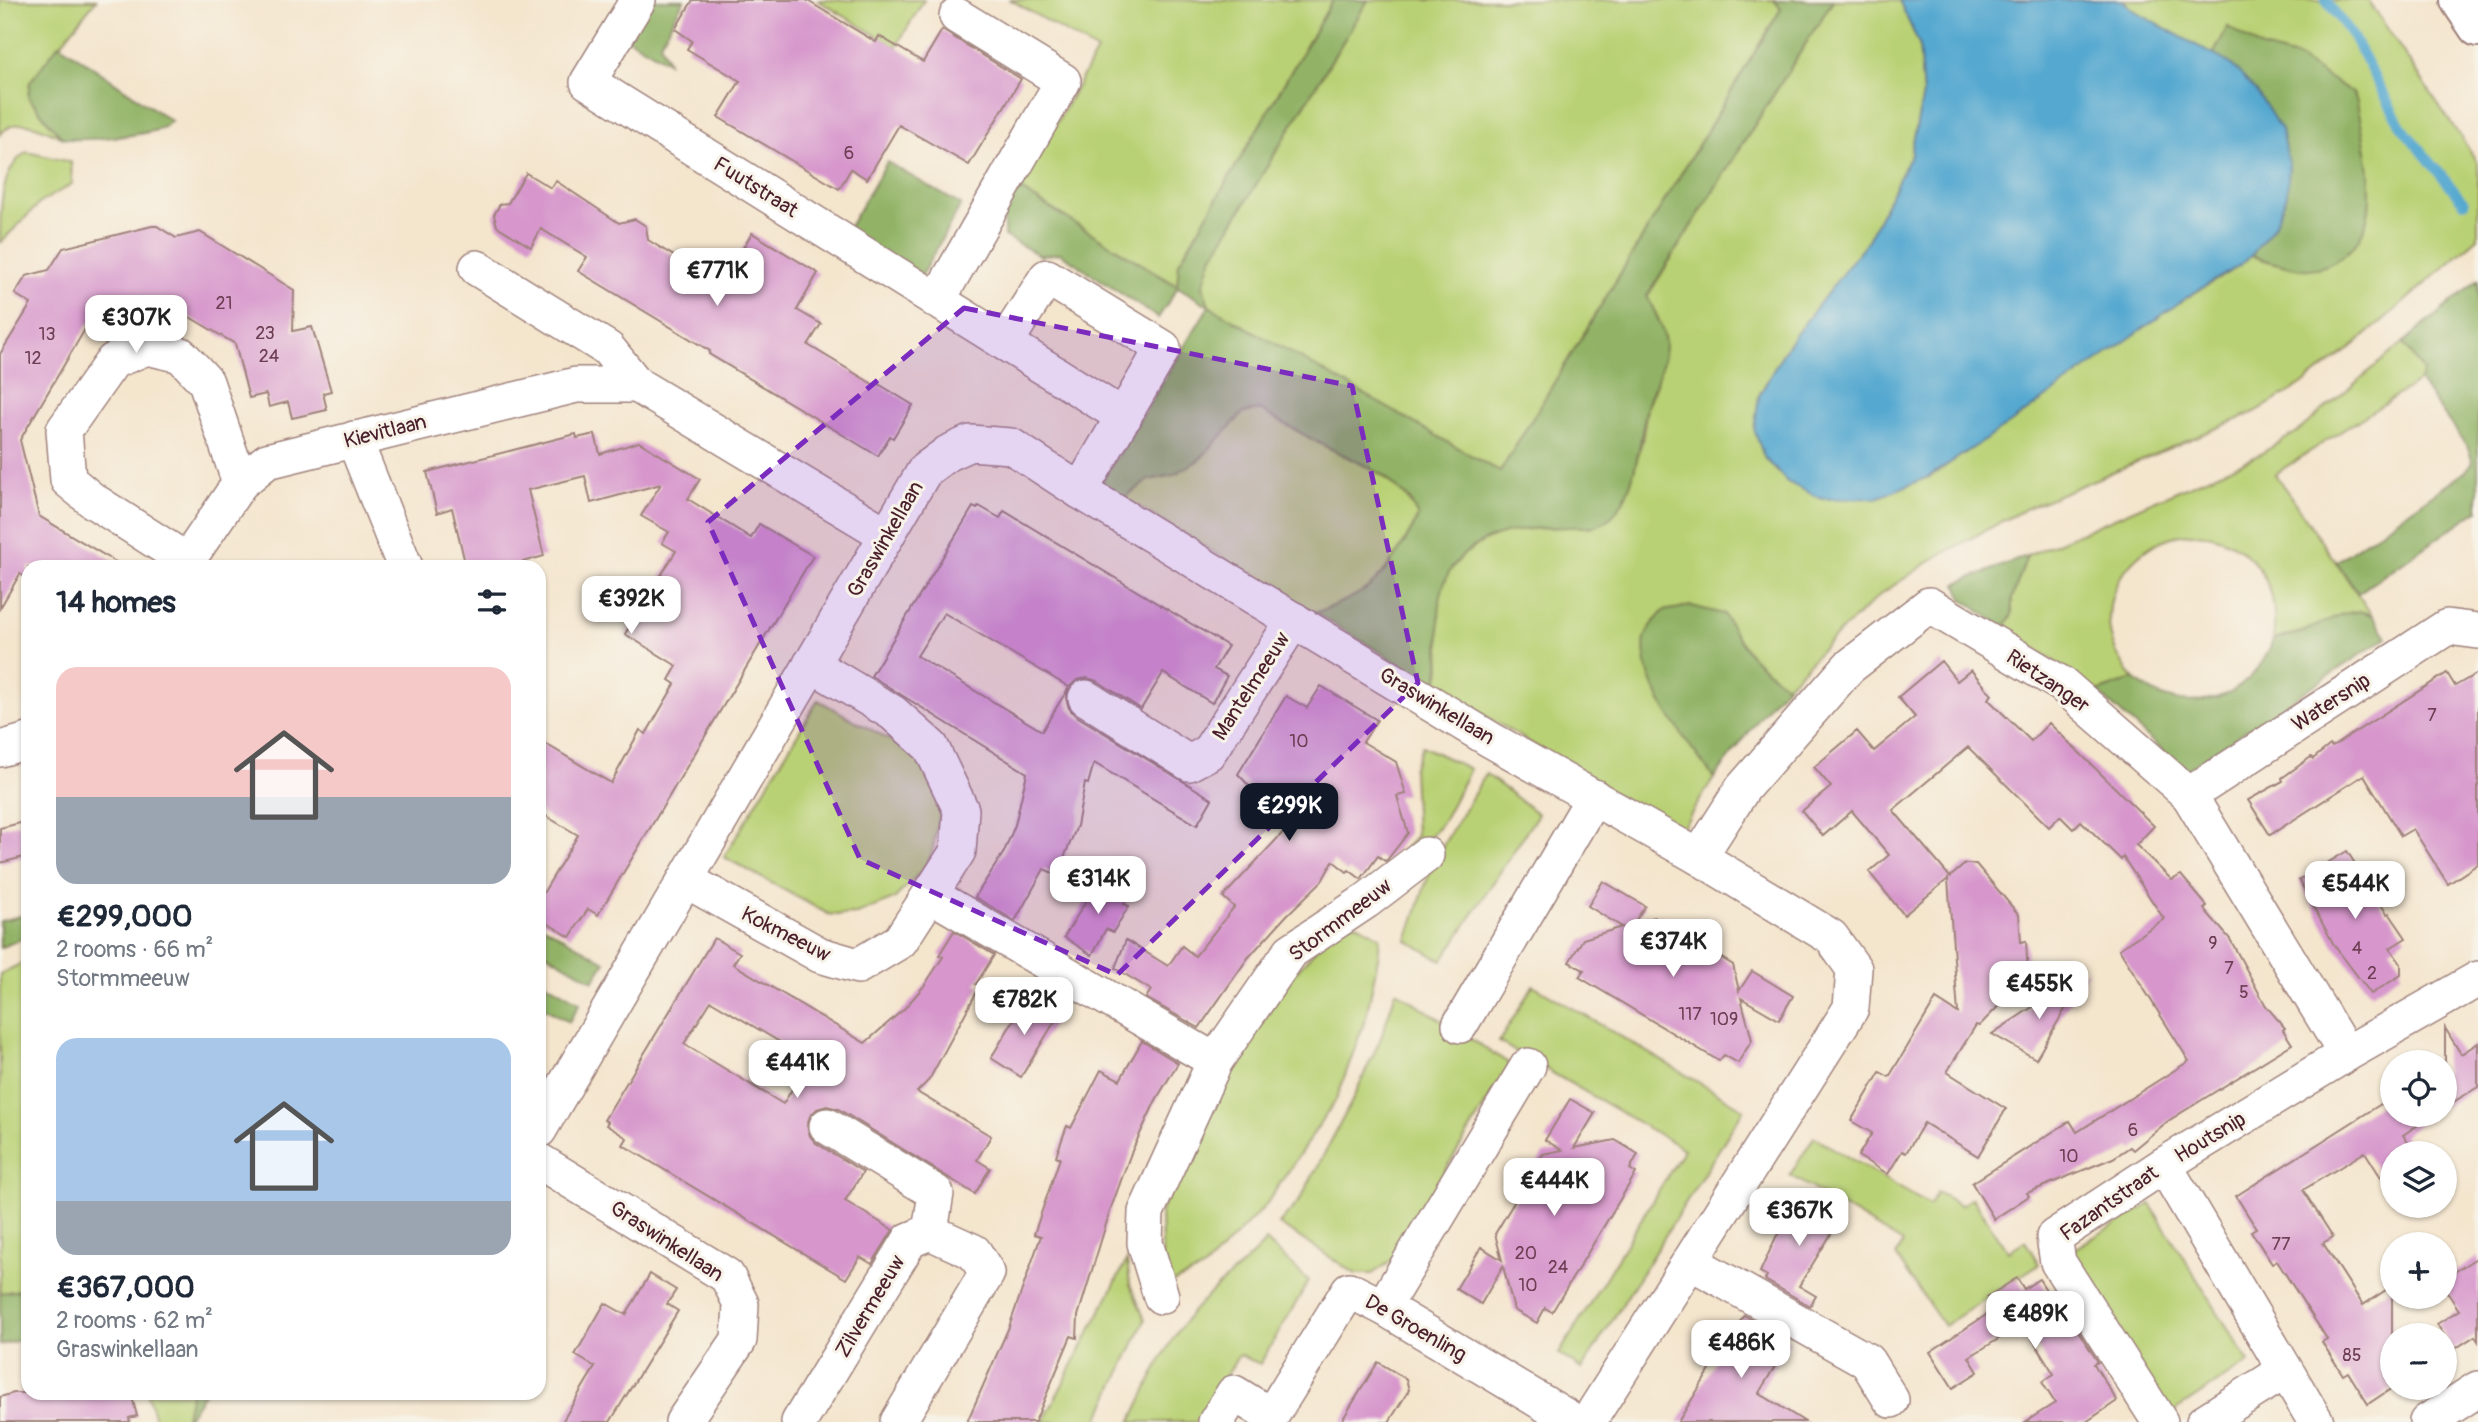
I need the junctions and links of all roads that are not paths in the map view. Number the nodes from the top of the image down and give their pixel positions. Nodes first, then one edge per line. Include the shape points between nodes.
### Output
1 (638, 0) edge
2 (2460, 0) edge
3 (957, 16) dead end
4 (2478, 27) edge
5 (477, 268) dead end
6 (937, 301) junction
7 (1005, 343) junction
8 (637, 385) junction
9 (1124, 417) junction
10 (354, 439) junction
11 (240, 483) junction
12 (1080, 491) junction
13 (887, 535) junction
14 (179, 560) edge
15 (188, 560) edge
16 (402, 560) edge
17 (1294, 620) junction
18 (2478, 631) edge
19 (811, 664) junction
20 (1086, 698) dead end
21 (21, 743) edge
22 (0, 748) edge
23 (2189, 794) junction
24 (1594, 797) junction
25 (1426, 855) dead end
26 (1699, 857) junction
27 (686, 880) junction
28 (931, 895) junction
29 (2478, 979) edge
30 (1460, 1025) dead end
31 (2346, 1054) junction
32 (1216, 1061) junction
33 (1528, 1066) dead end
34 (546, 1118) edge
35 (827, 1126) dead end
36 (546, 1165) edge
37 (2164, 1165) junction
38 (930, 1232) junction
39 (1691, 1262) junction
40 (1161, 1296) dead end
41 (1384, 1307) junction
42 (2285, 1371) junction
43 (2478, 1389) edge
44 (1891, 1400) dead end
45 (683, 1422) edge
46 (799, 1422) edge
47 (898, 1422) edge
48 (1216, 1422) edge
49 (1575, 1422) edge
50 (1588, 1422) edge
51 (2160, 1422) edge
52 (2204, 1422) edge
53 (2316, 1422) edge
54 (2427, 1422) edge

1 - 6 street, Fuutstraat via 588,82
2 - 4 main road
3 - 6 street via 1063,81
5 - 8 street via 608,349
6 - 7 street, Fuutstraat
7 - 9 street, Fuutstraat
7 - 9 street via 1047,277 1163,348
8 - 10 street, Kievitlaan via 576,385
8 - 13 street
9 - 12 street
10 - 11 street, Kievitlaan via 267,461
10 - 16 street
11 - 14 street via 206,382 181,355 147,347 113,361 64,430 68,480
11 - 15 street, Kievitlaan
12 - 13 street, Graswinkellaan via 1011,446 971,443 925,470
12 - 17 street, Graswinkellaan
13 - 19 street, Graswinkellaan
17 - 20 street, Mantelmeeuw via 1208,753 1189,763
17 - 24 street, Graswinkellaan
18 - 23 street, Watersnip via 2447,627
19 - 27 street, Graswinkellaan
19 - 28 street, Kokmeeuw via 893,713 931,747 961,810 958,851
21 - 22 street
23 - 26 street, Rietzanger via 2063,685 1929,605 1849,667 1743,788
23 - 31 street, Rietzanger
24 - 26 street, Graswinkellaan
24 - 30 street
25 - 32 street, Stormmeeuw via 1291,951
26 - 39 street, Graswinkellaan via 1831,937 1854,969 1851,1008
27 - 28 street, Kokmeeuw via 820,955 858,966 900,941
27 - 34 street, Graswinkellaan
28 - 32 street
29 - 31 street, Houtsnip
31 - 37 street, Houtsnip
32 - 40 street, Stormmeeuw via 1146,1212 1145,1243
33 - 41 street
35 - 38 street via 936,1193
36 - 45 street, Graswinkellaan via 727,1276 741,1304 738,1340
37 - 42 street, Houtsnip
37 - 51 street, Fazantstraat via 2054,1237 2059,1262
38 - 46 street, Zilvermeeuw via 910,1240
38 - 47 street via 974,1252 987,1273
39 - 44 street via 1867,1361
39 - 50 street, Graswinkellaan
41 - 48 street, De Groenling via 1349,1290 1271,1416 1234,1393
41 - 49 street, De Groenling
42 - 52 street
42 - 53 street, Houtsnip
43 - 54 street

